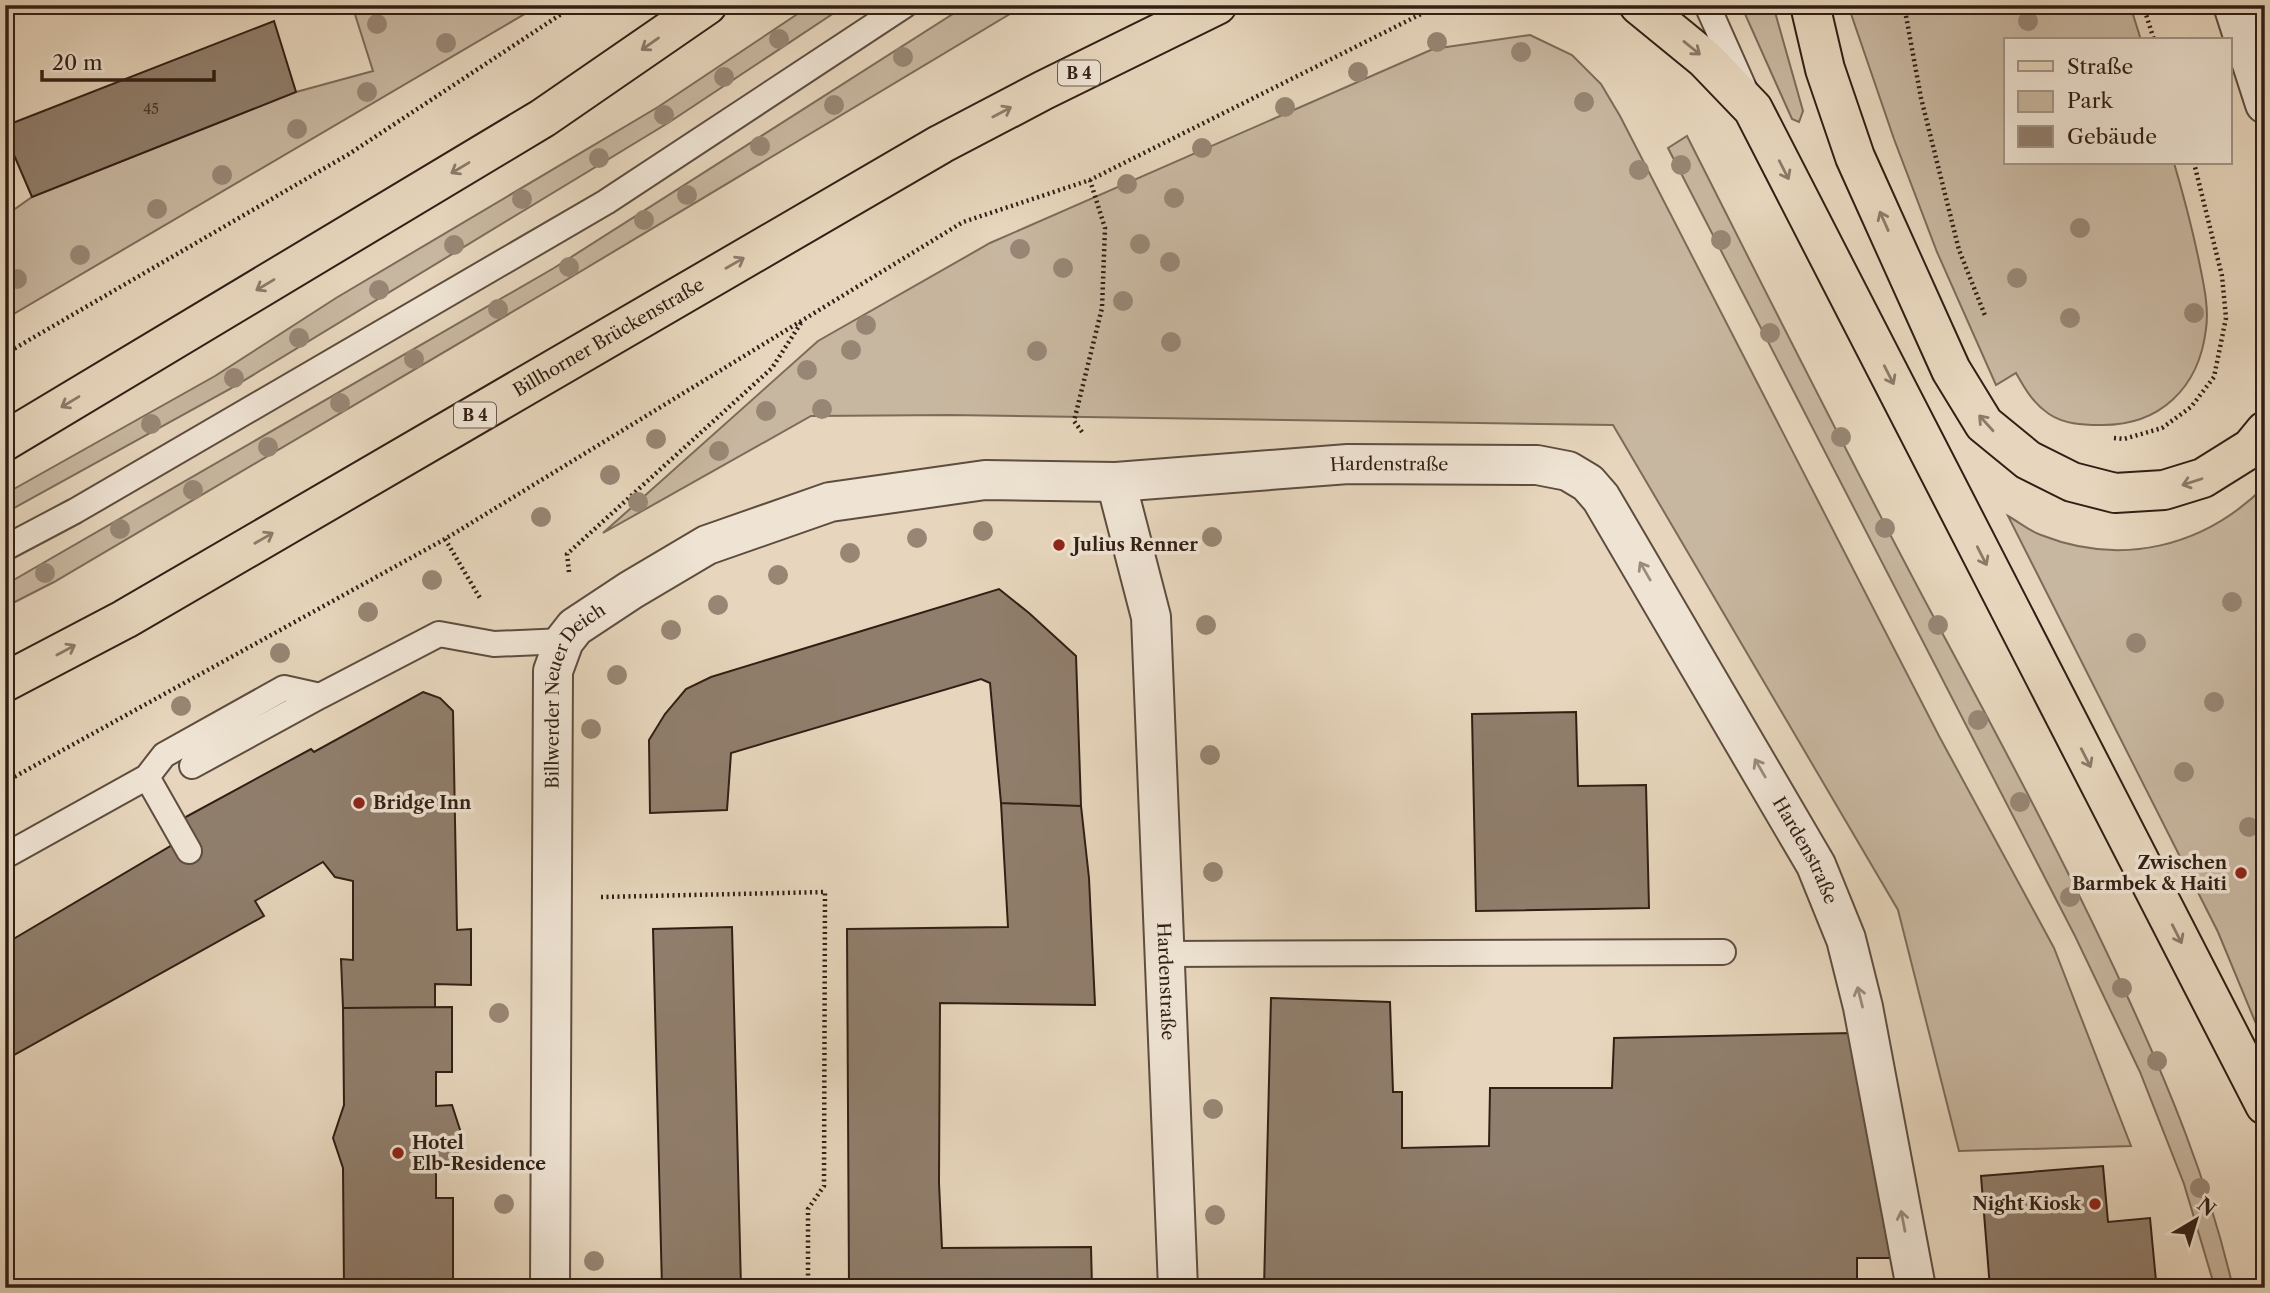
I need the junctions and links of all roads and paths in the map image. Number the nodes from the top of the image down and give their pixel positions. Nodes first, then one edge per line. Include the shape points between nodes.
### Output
1 (575, 5) edge
2 (707, 5) edge
3 (905, 5) edge
4 (1217, 5) edge
5 (1439, 5) edge
6 (1639, 5) edge
7 (1706, 5) edge
8 (1810, 5) edge
9 (1904, 5) edge
10 (2143, 5) edge
11 (2233, 5) edge
12 (2153, 38) edge
13 (2265, 104) edge
14 (1753, 109) junction
15 (2194, 164) edge
16 (1090, 180) junction
17 (1987, 320) dead end
18 (801, 322) junction
19 (5, 354) edge
20 (2265, 431) edge
21 (2112, 438) dead end
22 (5, 441) edge
23 (1116, 482) junction
24 (445, 538) junction
25 (5, 548) edge
26 (487, 610) dead end
27 (569, 634) junction
28 (5, 682) edge
29 (320, 696) junction
30 (192, 766) dead end
31 (147, 777) junction
32 (5, 782) edge
33 (189, 851) dead end
34 (5, 856) edge
35 (551, 899) junction
36 (1723, 952) dead end
37 (1165, 954) junction
38 (2265, 1105) edge
39 (550, 1288) edge
40 (808, 1288) edge
41 (1178, 1288) edge
42 (1916, 1288) edge

1 - 19 path via 349,154
2 -> 22 main road via 543,118
3 - 25 lane via 606,202
28 -> 4 main road, Billhorner Brückenstraße / B 4 via 125,619 941,144
5 - 16 path
6 -> 14 main road via 1705,59
7 - 14 lane
20 -> 8 main road via 2251,448 2203,478 2164,490 2115,493 2072,482 2028,460 1984,424 1951,370 1856,158 1825,69
9 - 17 path via 1921,98 1959,250
10 - 12 path
11 - 13 street
14 -> 38 main road
15 - 21 path via 2222,276 2226,318 2214,377 2191,407 2162,428
16 - 18 path via 963,222
16 - 23 path via 1105,228 1102,308 1074,421
18 - 24 path
18 - 27 path via 772,368 567,554
23 - 27 street, Billwerder Neuer Deich via 985,480 830,502 707,545
23 - 37 street, Hardenstraße via 1151,617
42 -> 23 street, Hardenstraße via 1846,939 1809,853 1619,525 1588,484 1568,471 1537,465 1375,464
24 - 26 path
24 - 32 path
27 - 29 lane via 494,645 439,634
27 - 35 street, Billwerder Neuer Deich via 553,671
29 - 30 lane
29 - 31 lane via 285,688 164,755
31 - 33 lane
31 - 34 lane
35 - 39 street, Billwerder Neuer Deich
35 - 40 path via 825,892 824,1186 808,1209
36 - 37 lane
37 - 41 street, Hardenstraße

